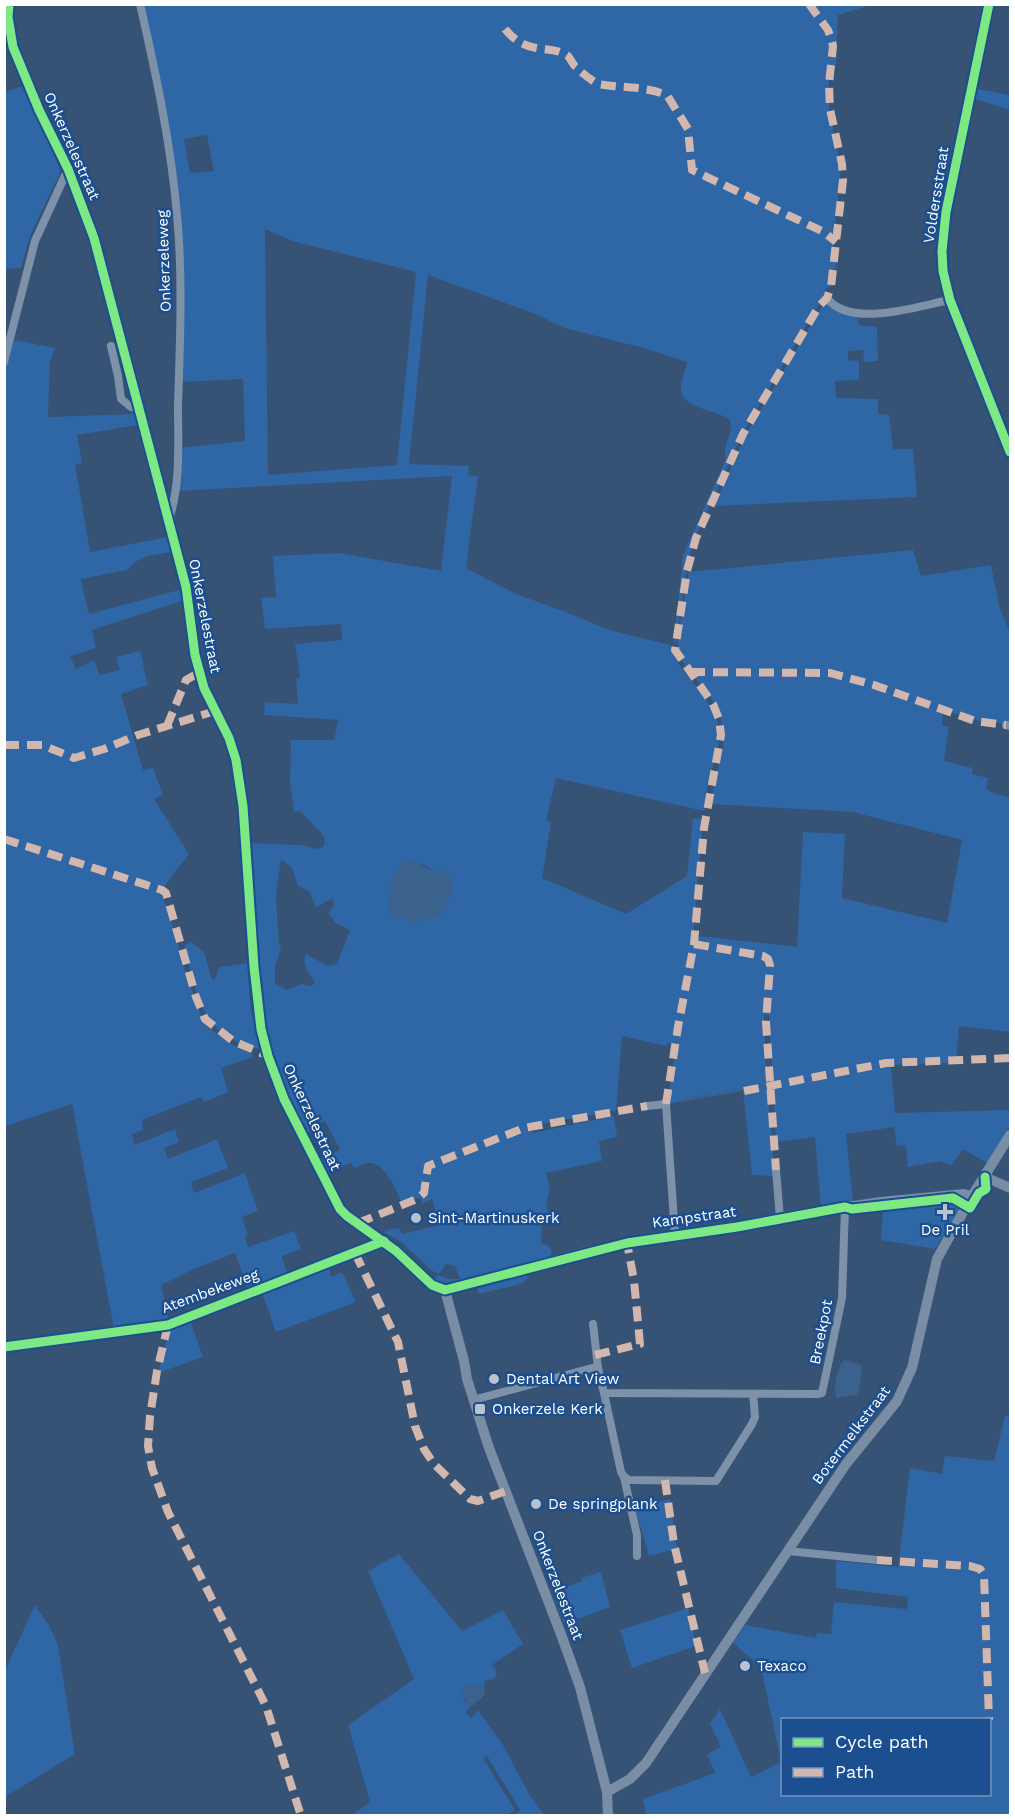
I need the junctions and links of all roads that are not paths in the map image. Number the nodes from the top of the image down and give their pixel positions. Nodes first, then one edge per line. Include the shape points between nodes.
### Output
1 (9, 4) edge
2 (140, 4) edge
3 (989, 4) edge
4 (68, 169) junction
5 (827, 298) dead end
6 (950, 300) junction
7 (111, 346) dead end
8 (4, 362) edge
9 (139, 408) junction
10 (1011, 452) edge
11 (168, 520) junction
12 (647, 1106) dead end
13 (1011, 1135) edge
14 (776, 1170) dead end
15 (984, 1178) junction
16 (1011, 1188) edge
17 (972, 1196) junction
18 (845, 1207) junction
19 (780, 1218) junction
20 (675, 1234) junction
21 (384, 1241) junction
22 (446, 1290) junction
23 (593, 1324) dead end
24 (4, 1347) edge
25 (598, 1368) junction
26 (604, 1393) junction
27 (753, 1394) junction
28 (473, 1400) junction
29 (624, 1477) junction
30 (788, 1551) junction
31 (637, 1556) dead end
32 (877, 1560) dead end
33 (607, 1792) junction
34 (608, 1815) edge

1 - 4 street, Onkerzelestraat via 13,47
2 - 11 street, Onkerzeleweg via 167,139 177,216 178,441 174,505
3 - 6 street, Voldersstraat via 942,234 943,271
4 - 8 street via 35,241
4 - 9 street, Onkerzelestraat via 94,238
5 - 6 street via 844,311 860,315
6 - 10 street, Voldersstraat
7 - 9 street via 121,399
9 - 11 street, Onkerzelestraat
11 - 21 street, Onkerzelestraat via 186,587 195,655 204,688 229,738 238,771 254,966 268,1056 284,1099 340,1209
12 - 20 street, Kampstraat via 666,1104
13 - 15 street
14 - 19 street
15 - 16 street
15 - 17 street
17 - 18 street, Kampstraat via 911,1198
17 - 30 street, Botermelkstraat via 937,1259 912,1368 897,1401 846,1464
18 - 19 street, Kampstraat
18 - 27 street, Breekpot via 842,1298 822,1393
19 - 20 street, Kampstraat
20 - 22 street, Kampstraat via 582,1253
21 - 22 street, Onkerzelestraat via 432,1285
21 - 24 street, Atembekeweg via 168,1325
22 - 28 street, Onkerzelestraat
23 - 25 street
25 - 26 street
25 - 28 street
26 - 27 street, Breekpot
26 - 29 street
27 - 29 street via 755,1417 716,1481
28 - 33 street, Onkerzelestraat via 570,1657
29 - 31 street via 637,1535
30 - 32 street
30 - 33 street, Botermelkstraat via 646,1763 630,1779
33 - 34 street, Onkerzelestraat

